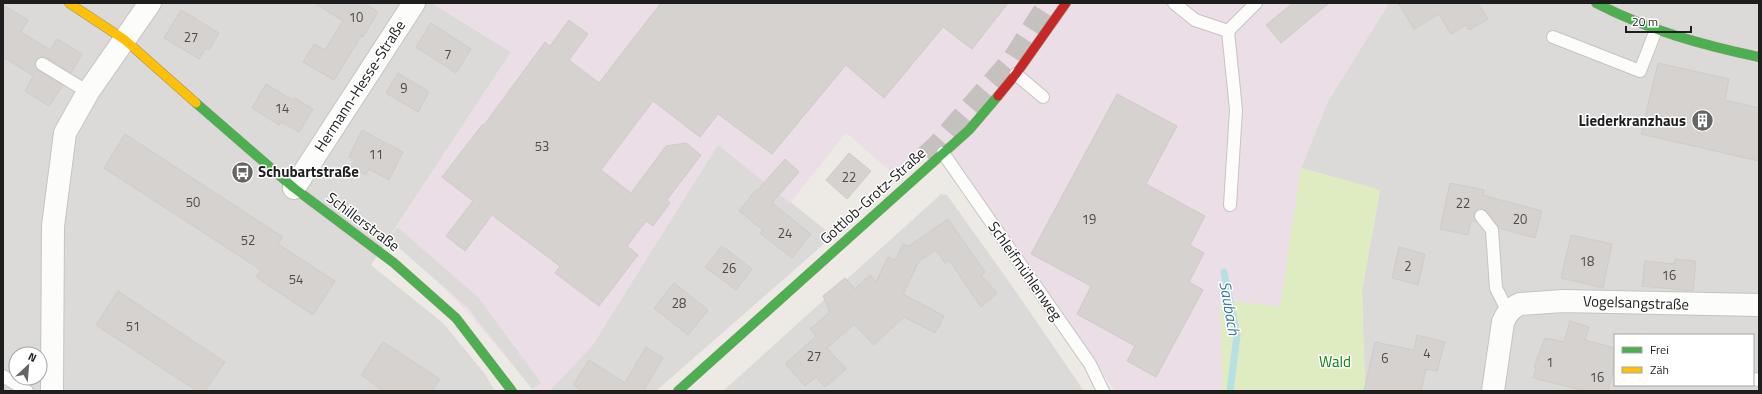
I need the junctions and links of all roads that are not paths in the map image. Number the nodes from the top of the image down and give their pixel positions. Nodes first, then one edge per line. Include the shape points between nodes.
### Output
1 (68, 3) edge
2 (150, 3) edge
3 (414, 3) edge
4 (1066, 3) edge
5 (1174, 3) edge
6 (1256, 3) edge
7 (1596, 3) edge
8 (1656, 30) junction
9 (1228, 31) junction
10 (1553, 37) dead end
11 (125, 40) junction
12 (1759, 57) edge
13 (42, 64) dead end
14 (1016, 74) junction
15 (88, 92) junction
16 (1043, 97) dead end
17 (943, 153) junction
18 (294, 188) junction
19 (1230, 205) dead end
20 (1481, 216) dead end
21 (1759, 305) edge
22 (1511, 309) junction
23 (3, 376) edge
24 (27, 391) edge
25 (52, 391) edge
26 (512, 391) edge
27 (678, 391) edge
28 (1103, 391) edge
29 (1493, 391) edge

1 - 11 street, Schillerstraße
2 - 11 street
3 - 18 street, Hermann-Hesse-Straße
4 - 14 street, Gottlob-Grotz-Straße
5 - 9 lane via 1194,20
6 - 9 lane
7 - 8 street
8 - 10 lane via 1640,71
8 - 12 street via 1707,46
9 - 19 lane via 1236,110
11 - 15 street
11 - 18 street, Schillerstraße
13 - 15 lane
14 - 16 lane
14 - 17 street, Gottlob-Grotz-Straße via 969,130
15 - 25 street via 65,133 53,226
17 - 27 street, Gottlob-Grotz-Straße
17 - 28 lane, Schleifmühlenweg via 1090,364
18 - 26 street, Schillerstraße via 394,263 456,318
20 - 22 lane via 1492,230 1496,288
21 - 22 street, Vogelsangstraße via 1563,301 1520,304
22 - 29 street via 1503,322
23 - 24 lane

